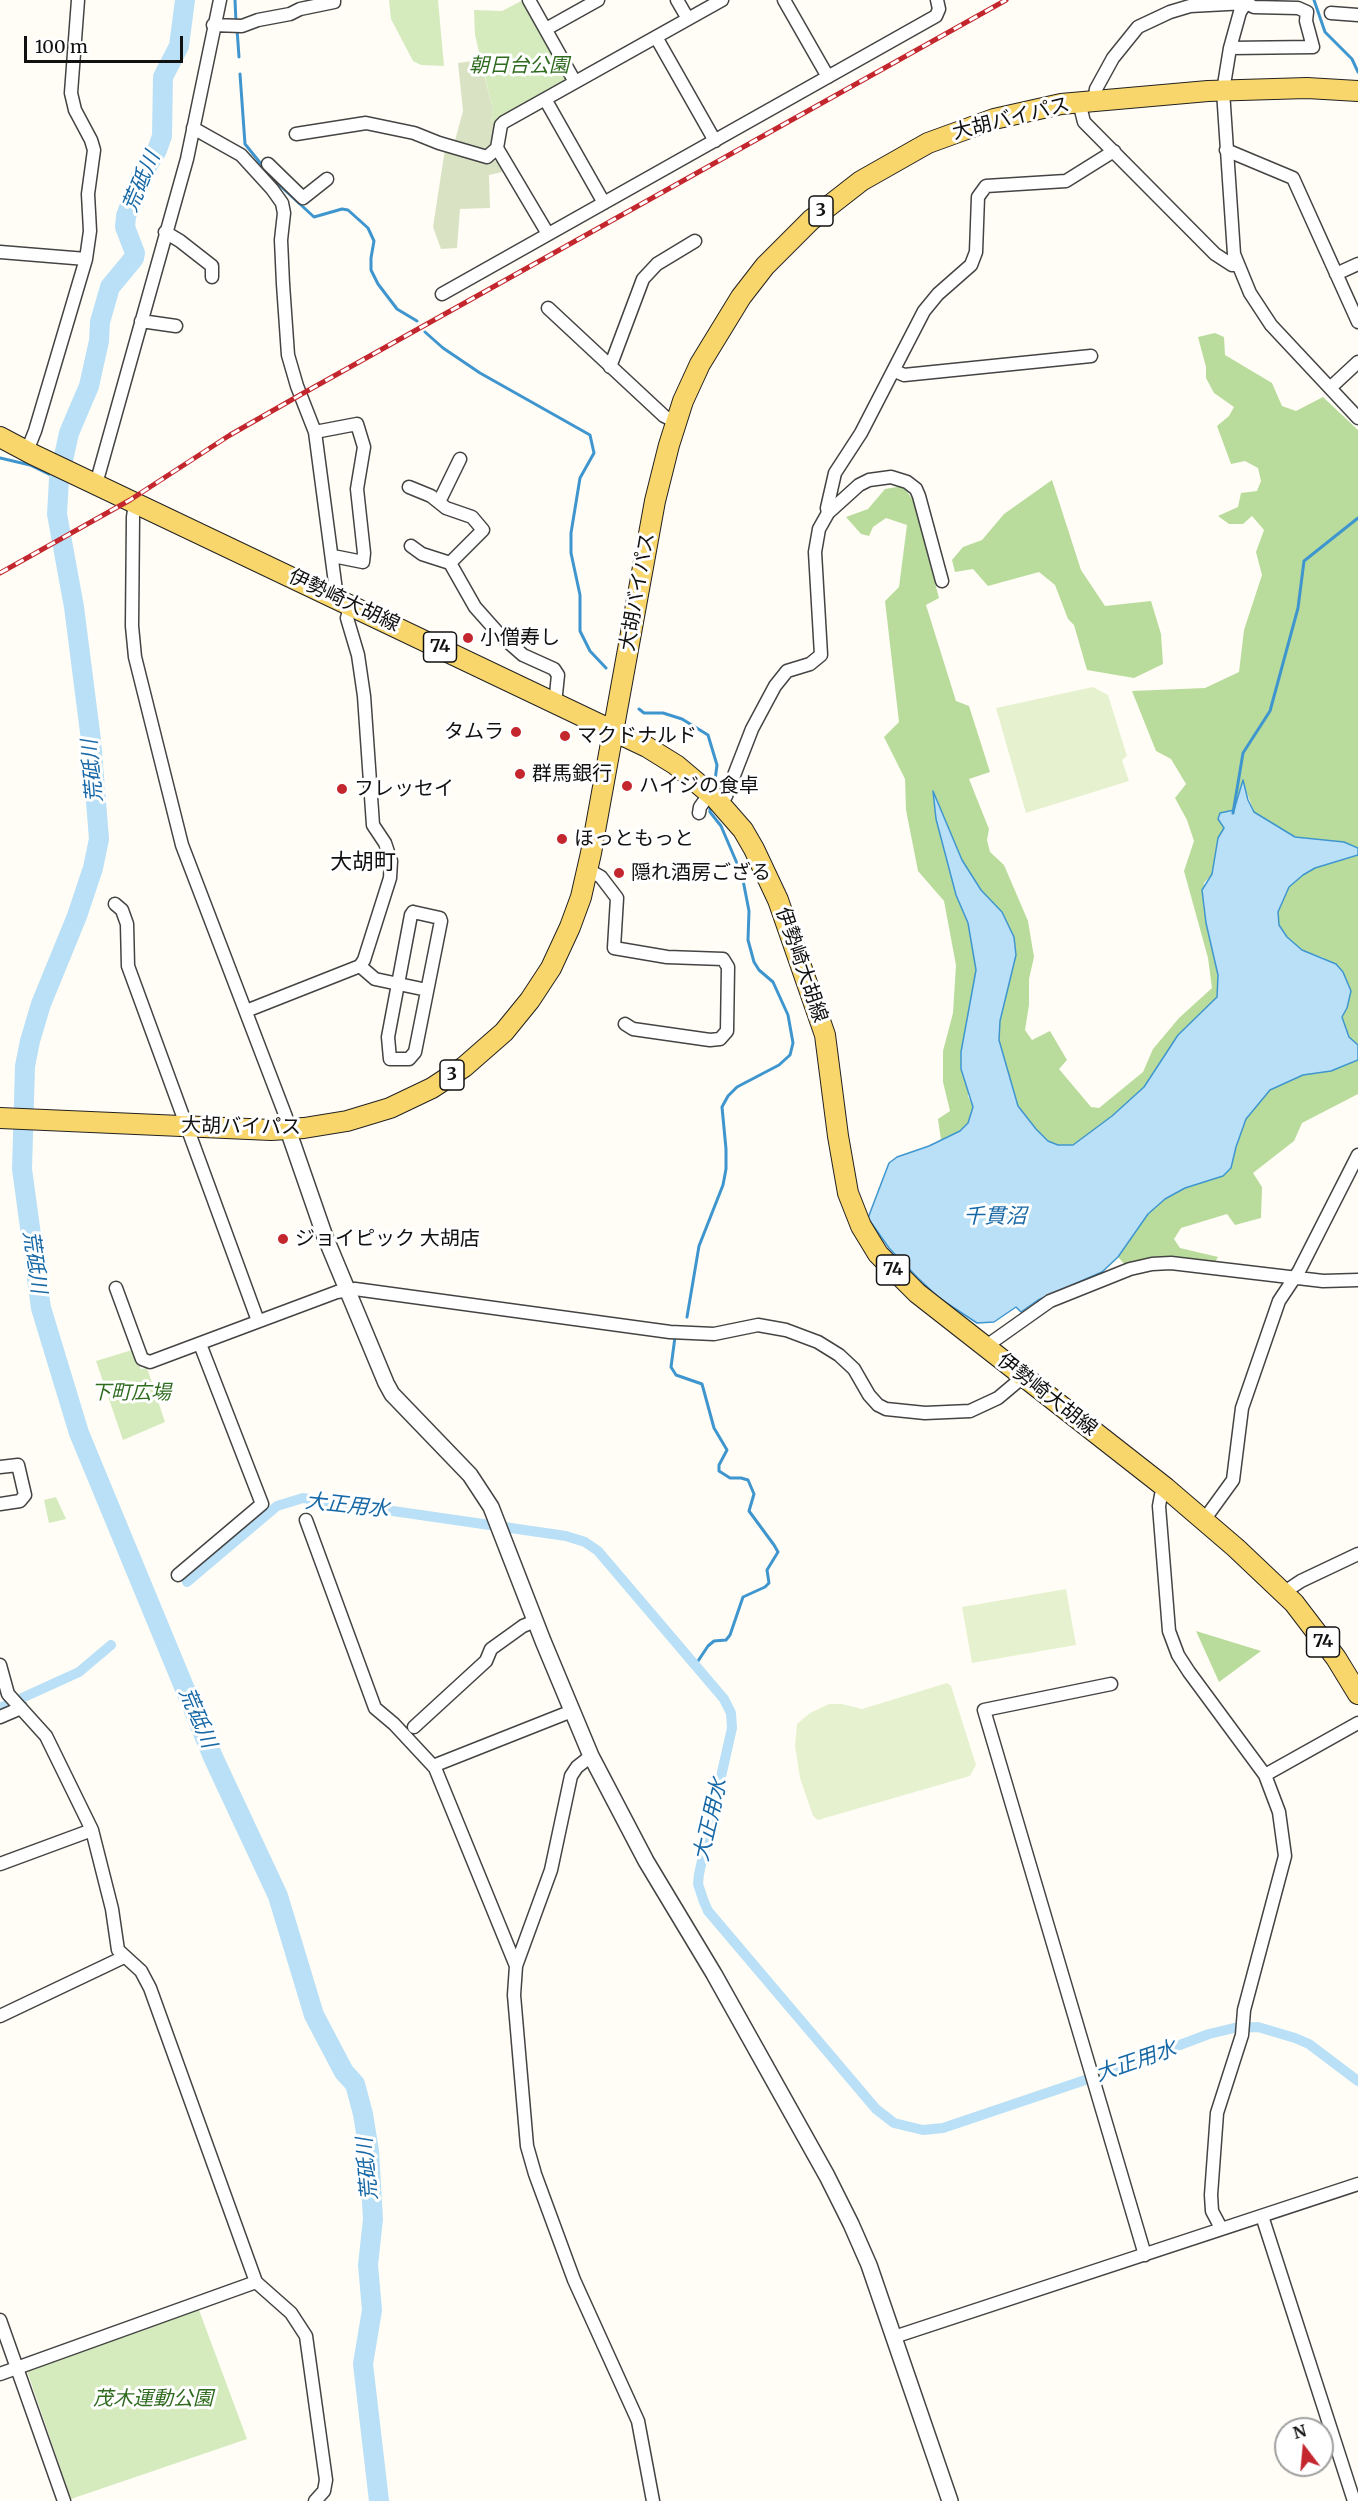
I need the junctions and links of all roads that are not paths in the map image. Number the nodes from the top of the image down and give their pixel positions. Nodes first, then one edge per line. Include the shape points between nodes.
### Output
1 (78, 0) edge
2 (220, 0) edge
3 (334, 0) edge
4 (529, 0) edge
5 (598, 0) edge
6 (677, 0) edge
7 (722, 0) edge
8 (784, 0) edge
9 (937, 0) edge
10 (1247, 2) edge
11 (1331, 13) dead end
12 (1358, 15) edge
13 (688, 19) junction
14 (213, 25) junction
15 (546, 30) junction
16 (656, 37) junction
17 (1230, 48) junction
18 (828, 77) junction
19 (575, 82) junction
20 (1223, 91) junction
21 (1352, 91) edge
22 (545, 99) junction
23 (1087, 102) junction
24 (193, 128) junction
25 (296, 134) dead end
26 (715, 141) junction
27 (497, 148) junction
28 (1226, 150) junction
29 (1114, 151) junction
30 (269, 173) junction
31 (327, 178) dead end
32 (604, 203) junction
33 (165, 232) junction
34 (548, 234) junction
35 (694, 241) dead end
36 (0, 252) edge
37 (86, 259) junction
38 (1358, 264) edge
39 (1237, 266) junction
40 (1336, 274) junction
41 (212, 277) dead end
42 (442, 294) dead end
43 (548, 308) dead end
44 (141, 321) junction
45 (1358, 322) edge
46 (176, 326) dead end
47 (1091, 356) dead end
48 (1358, 362) edge
49 (610, 367) junction
50 (895, 371) junction
51 (1330, 388) junction
52 (1358, 418) edge
53 (676, 422) junction
54 (315, 432) junction
55 (0, 437) edge
56 (29, 453) junction
57 (460, 459) dead end
58 (94, 483) junction
59 (409, 487) dead end
60 (439, 502) junction
61 (135, 503) junction
62 (828, 513) junction
63 (411, 546) dead end
64 (333, 556) junction
65 (450, 564) junction
66 (942, 581) dead end
67 (344, 601) junction
68 (555, 704) junction
69 (614, 730) junction
70 (715, 798) junction
71 (699, 813) dead end
72 (588, 869) junction
73 (115, 904) dead end
74 (360, 966) junction
75 (397, 984) junction
76 (427, 990) junction
77 (246, 1011) junction
78 (625, 1024) dead end
79 (0, 1118) edge
80 (185, 1126) junction
81 (288, 1130) junction
82 (1358, 1155) edge
83 (1293, 1278) junction
84 (1358, 1280) edge
85 (116, 1288) dead end
86 (347, 1290) junction
87 (258, 1321) junction
88 (200, 1344) junction
89 (985, 1347) junction
90 (1023, 1377) junction
91 (0, 1467) edge
92 (1166, 1488) junction
93 (0, 1504) edge
94 (306, 1520) dead end
95 (1204, 1520) junction
96 (1358, 1554) edge
97 (178, 1575) dead end
98 (1283, 1593) junction
99 (535, 1621) junction
100 (0, 1665) edge
101 (1111, 1684) dead end
102 (1358, 1694) edge
103 (19, 1707) junction
104 (572, 1711) junction
105 (0, 1718) edge
106 (1358, 1723) edge
107 (414, 1727) dead end
108 (591, 1756) junction
109 (433, 1766) junction
110 (1265, 1774) junction
111 (92, 1830) junction
112 (0, 1864) edge
113 (124, 1957) junction
114 (516, 1966) junction
115 (0, 2016) edge
116 (1358, 2184) edge
117 (1262, 2216) junction
118 (1221, 2228) junction
119 (1145, 2255) junction
120 (256, 2282) junction
121 (0, 2320) edge
122 (894, 2337) junction
123 (17, 2368) junction
124 (0, 2374) edge
125 (63, 2501) edge
126 (315, 2501) edge
127 (653, 2501) edge
128 (950, 2501) edge
129 (1354, 2501) edge

1 - 37 street via 71,93 94,150
2 - 14 street
3 - 14 street via 237,26
4 - 15 street
5 - 15 street
6 - 13 street
7 - 13 street
8 - 18 street
9 - 18 street via 936,16
10 - 17 street via 1240,12
10 - 17 street via 1254,7 1298,8 1307,12 1313,47
10 - 23 street via 1190,6 1138,27 1113,58
11 - 12 street
13 - 16 street
14 - 24 street
15 - 19 street
16 - 19 street
16 - 26 street
17 - 20 street
18 - 26 street
19 - 22 street
20 - 21 main road, 大胡バイパス / 3
20 - 23 main road, 大胡バイパス / 3
20 - 28 street
22 - 27 street via 501,125
22 - 32 street
23 - 29 street via 1084,122
23 - 53 main road, 大胡バイパス / 3 via 1009,115 949,134 880,168 828,206 779,251 741,297 700,364
24 - 30 street
24 - 33 street
25 - 27 street via 366,123 414,133 482,157
26 - 32 street
27 - 34 street
28 - 39 street
28 - 40 street via 1293,178
29 - 39 street via 1215,254
29 - 50 street via 1066,182 986,186 978,197 976,252 970,265 924,310
30 - 31 street via 303,198
30 - 54 street via 283,207 288,355
32 - 34 street
33 - 41 street via 212,266
33 - 44 street
34 - 42 street
35 - 49 street via 657,264 644,279
36 - 37 street
37 - 56 street
38 - 40 street
39 - 51 street via 1271,325
40 - 45 street
43 - 49 street
44 - 46 street
44 - 58 street
47 - 50 street via 904,375
48 - 51 street
49 - 53 street via 664,416
50 - 62 street via 835,473
51 - 52 street
53 - 69 main road, 大胡バイパス / 3 via 655,501
54 - 64 street
54 - 64 street via 357,424 364,447 357,489 363,562
55 - 56 main road, 伊勢崎大胡線 / 74
56 - 58 main road, 伊勢崎大胡線 / 74
57 - 60 street
58 - 61 main road, 伊勢崎大胡線 / 74
59 - 60 street
60 - 65 street via 472,517 483,530
61 - 67 main road, 伊勢崎大胡線 / 74
61 - 77 street via 135,657 182,845
62 - 66 street via 869,480 891,477 907,482 919,496
62 - 70 street via 819,529 815,552 822,655 810,664 787,671 775,686 752,729 726,796
63 - 65 street
64 - 67 street
65 - 68 street via 475,607 499,634 523,655 554,669 558,675
67 - 68 main road, 伊勢崎大胡線 / 74
67 - 74 street via 364,696 373,825 391,861 390,878
68 - 69 main road, 伊勢崎大胡線 / 74
69 - 70 main road, 伊勢崎大胡線 / 74 via 666,758
69 - 72 main road, 大胡バイパス / 3
70 - 71 street via 700,807
70 - 89 main road, 伊勢崎大胡線 / 74 via 748,838 767,873 818,1015 828,1054 845,1182 861,1226 878,1254 905,1282
72 - 78 street via 601,877 617,898 614,948 667,957 723,959 728,967 727,1031 720,1039 633,1029
72 - 81 main road, 大胡バイパス / 3 via 570,927 551,968 516,1018 489,1047 446,1079 397,1105 347,1121
73 - 80 street via 127,924 128,966
74 - 75 street via 375,979
74 - 77 street
75 - 76 street
75 - 76 street via 388,1037 390,1059 414,1056
75 - 76 street via 413,912 440,918
77 - 81 street
79 - 80 main road, 大胡バイパス / 3
80 - 81 main road, 大胡バイパス / 3
80 - 87 street
81 - 86 street
82 - 83 street
83 - 84 street
83 - 89 street via 1171,1263 1143,1265 1050,1301
83 - 95 street via 1279,1301 1249,1382 1232,1484
85 - 88 street via 142,1359 150,1362
86 - 87 street
86 - 90 street via 451,1300 670,1332 714,1334 758,1325 786,1329 839,1355 854,1369 869,1395 886,1409 925,1413 970,1411 998,1398
86 - 99 street via 392,1394 480,1489 503,1534
87 - 88 street
88 - 97 street via 262,1504
89 - 90 main road, 伊勢崎大胡線 / 74
90 - 92 main road, 伊勢崎大胡線 / 74
91 - 93 street via 18,1465 25,1495 20,1500
92 - 95 main road, 伊勢崎大胡線 / 74
92 - 110 street via 1159,1506 1169,1631 1188,1672
94 - 109 street via 375,1708
95 - 98 main road, 伊勢崎大胡線 / 74
96 - 98 street
98 - 102 main road, 伊勢崎大胡線 / 74 via 1318,1634
99 - 104 street
99 - 107 street via 491,1649 486,1661
100 - 103 street via 8,1694
101 - 119 street via 984,1710
103 - 105 street
103 - 111 street via 46,1736
104 - 108 street
104 - 109 street
106 - 110 street
108 - 114 street via 571,1776 551,1870
108 - 122 street via 646,1861 831,2184 869,2265
109 - 114 street
110 - 118 street via 1279,1812 1285,1857 1243,2016 1242,2035 1217,2113 1211,2205
111 - 112 street
111 - 113 street via 118,1950
113 - 115 street
113 - 120 street via 141,1971 150,1988
114 - 127 street via 514,1995 530,2155 574,2280 638,2421
116 - 117 street
117 - 118 street
117 - 129 street
118 - 119 street
119 - 122 street
120 - 123 street
120 - 126 street via 291,2313 306,2336 326,2480 324,2491
121 - 123 street
122 - 128 street
123 - 124 street
123 - 125 street

